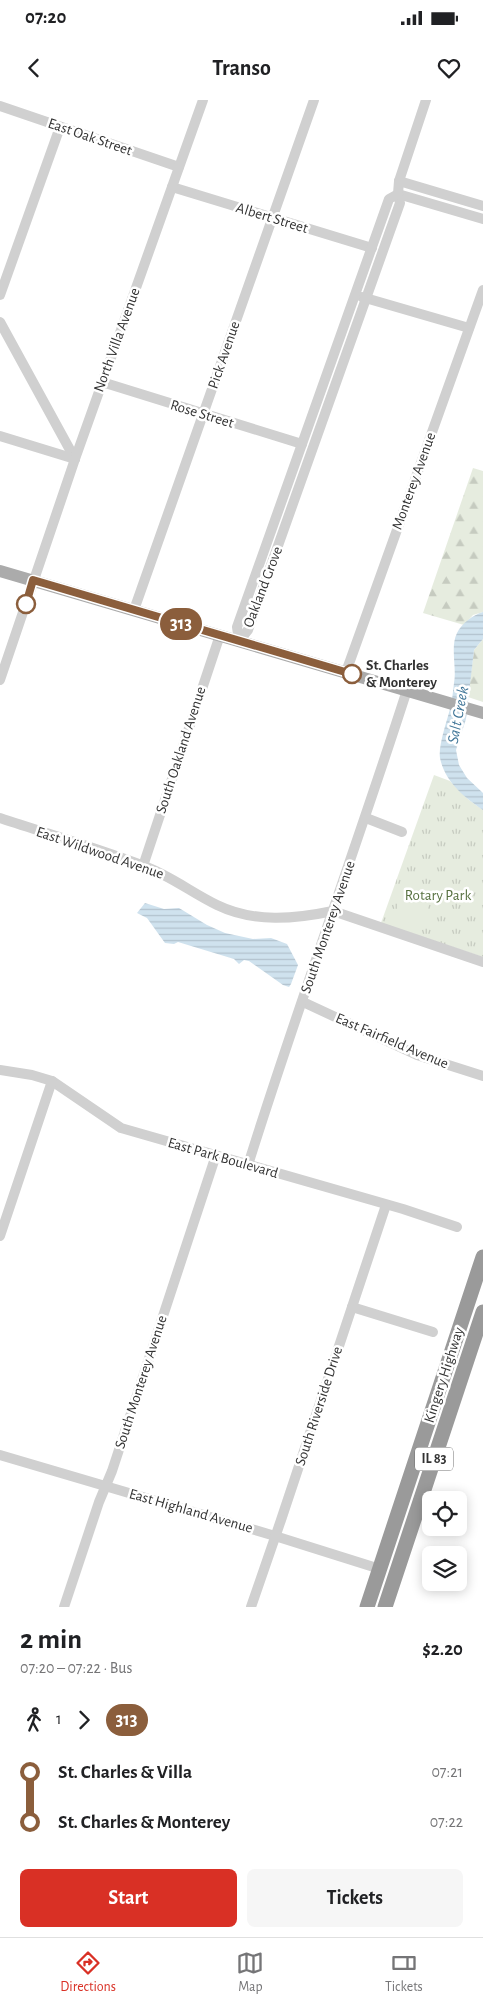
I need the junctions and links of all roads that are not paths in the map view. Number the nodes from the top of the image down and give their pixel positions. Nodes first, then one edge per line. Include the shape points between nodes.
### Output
1 (203, 100) edge
2 (314, 100) edge
3 (426, 100) edge
4 (0, 106) edge
5 (60, 127) junction
6 (179, 168) junction
7 (399, 181) junction
8 (172, 187) junction
9 (398, 194) junction
10 (483, 206) edge
11 (272, 218) junction
12 (483, 219) edge
13 (372, 248) junction
14 (483, 290) edge
15 (0, 295) edge
16 (356, 295) junction
17 (367, 298) junction
18 (0, 322) edge
19 (469, 328) junction
20 (102, 382) junction
21 (203, 414) junction
22 (0, 436) edge
23 (302, 444) junction
24 (75, 459) junction
25 (0, 570) edge
26 (33, 580) junction
27 (134, 610) junction
28 (220, 635) junction
29 (239, 641) junction
30 (346, 672) junction
31 (0, 680) edge
32 (407, 690) junction
33 (482, 712) edge
34 (0, 818) edge
35 (366, 818) junction
36 (402, 832) dead end
37 (143, 866) junction
38 (333, 911) junction
39 (483, 962) edge
40 (302, 1002) junction
41 (0, 1070) edge
42 (483, 1076) edge
43 (52, 1081) junction
44 (216, 1155) junction
45 (248, 1165) junction
46 (386, 1205) junction
47 (457, 1228) dead end
48 (0, 1236) edge
49 (483, 1257) edge
50 (352, 1306) junction
51 (483, 1312) edge
52 (433, 1332) dead end
53 (0, 1455) edge
54 (106, 1486) junction
55 (275, 1536) junction
56 (380, 1569) junction
57 (64, 1607) edge
58 (250, 1607) edge
59 (367, 1607) edge
60 (385, 1607) edge

1 - 6 street, North Villa Avenue
2 - 11 street, Pick Avenue
3 - 7 street, Oakland Grove
4 - 5 street, East Oak Street
5 - 6 street, East Oak Street
5 - 15 street
6 - 8 street, North Villa Avenue
7 - 9 street, Oakland Grove
7 - 10 street
8 - 11 street, Albert Street
8 - 20 street, North Villa Avenue
9 - 12 street
9 - 13 street, Oakland Grove via 389,199
9 - 17 street, Oakland Grove via 400,203
11 - 13 street, Albert Street
11 - 21 street, Pick Avenue
13 - 16 street, Oakland Grove
14 - 19 street, Monterey Avenue
16 - 17 street
16 - 23 street, Oakland Grove
17 - 19 street
17 - 29 street, Oakland Grove via 248,630
18 - 24 street
19 - 30 street, Monterey Avenue
20 - 21 street, Rose Street
20 - 24 street, North Villa Avenue
21 - 23 street, Rose Street
21 - 27 street, Pick Avenue
22 - 24 street
23 - 29 street, Oakland Grove via 237,627
24 - 26 street, North Villa Avenue
25 - 26 main road
26 - 27 main road
26 - 31 street, North Villa Avenue
27 - 28 main road
28 - 29 main road
28 - 37 street, South Oakland Avenue
29 - 30 main road
30 - 32 main road
32 - 33 main road
32 - 35 street, South Monterey Avenue
34 - 37 street, East Wildwood Avenue
35 - 36 street
35 - 38 street, South Monterey Avenue
37 - 38 street, East Wildwood Avenue via 175,880 216,905 254,917 278,918
38 - 39 street, East Wildwood Avenue
38 - 40 street, South Monterey Avenue
40 - 42 street, East Fairfield Avenue via 417,1054
40 - 45 street, South Monterey Avenue
41 - 43 street, East Park Boulevard
43 - 44 street, East Park Boulevard via 121,1128
43 - 48 street
44 - 45 street, East Park Boulevard
44 - 54 street, South Monterey Avenue
45 - 46 street, East Park Boulevard
46 - 47 street, East Park Boulevard
46 - 50 street, South Riverside Drive
49 - 56 highway, Kingery Highway / IL 83
50 - 52 street
50 - 55 street, South Riverside Drive
51 - 60 highway, Kingery Highway / IL 83
53 - 54 street, East Highland Avenue
54 - 55 street, East Highland Avenue
54 - 57 street, South Monterey Avenue
55 - 56 street, East Highland Avenue
55 - 58 street, South Riverside Drive
56 - 59 highway, Kingery Highway / IL 83

